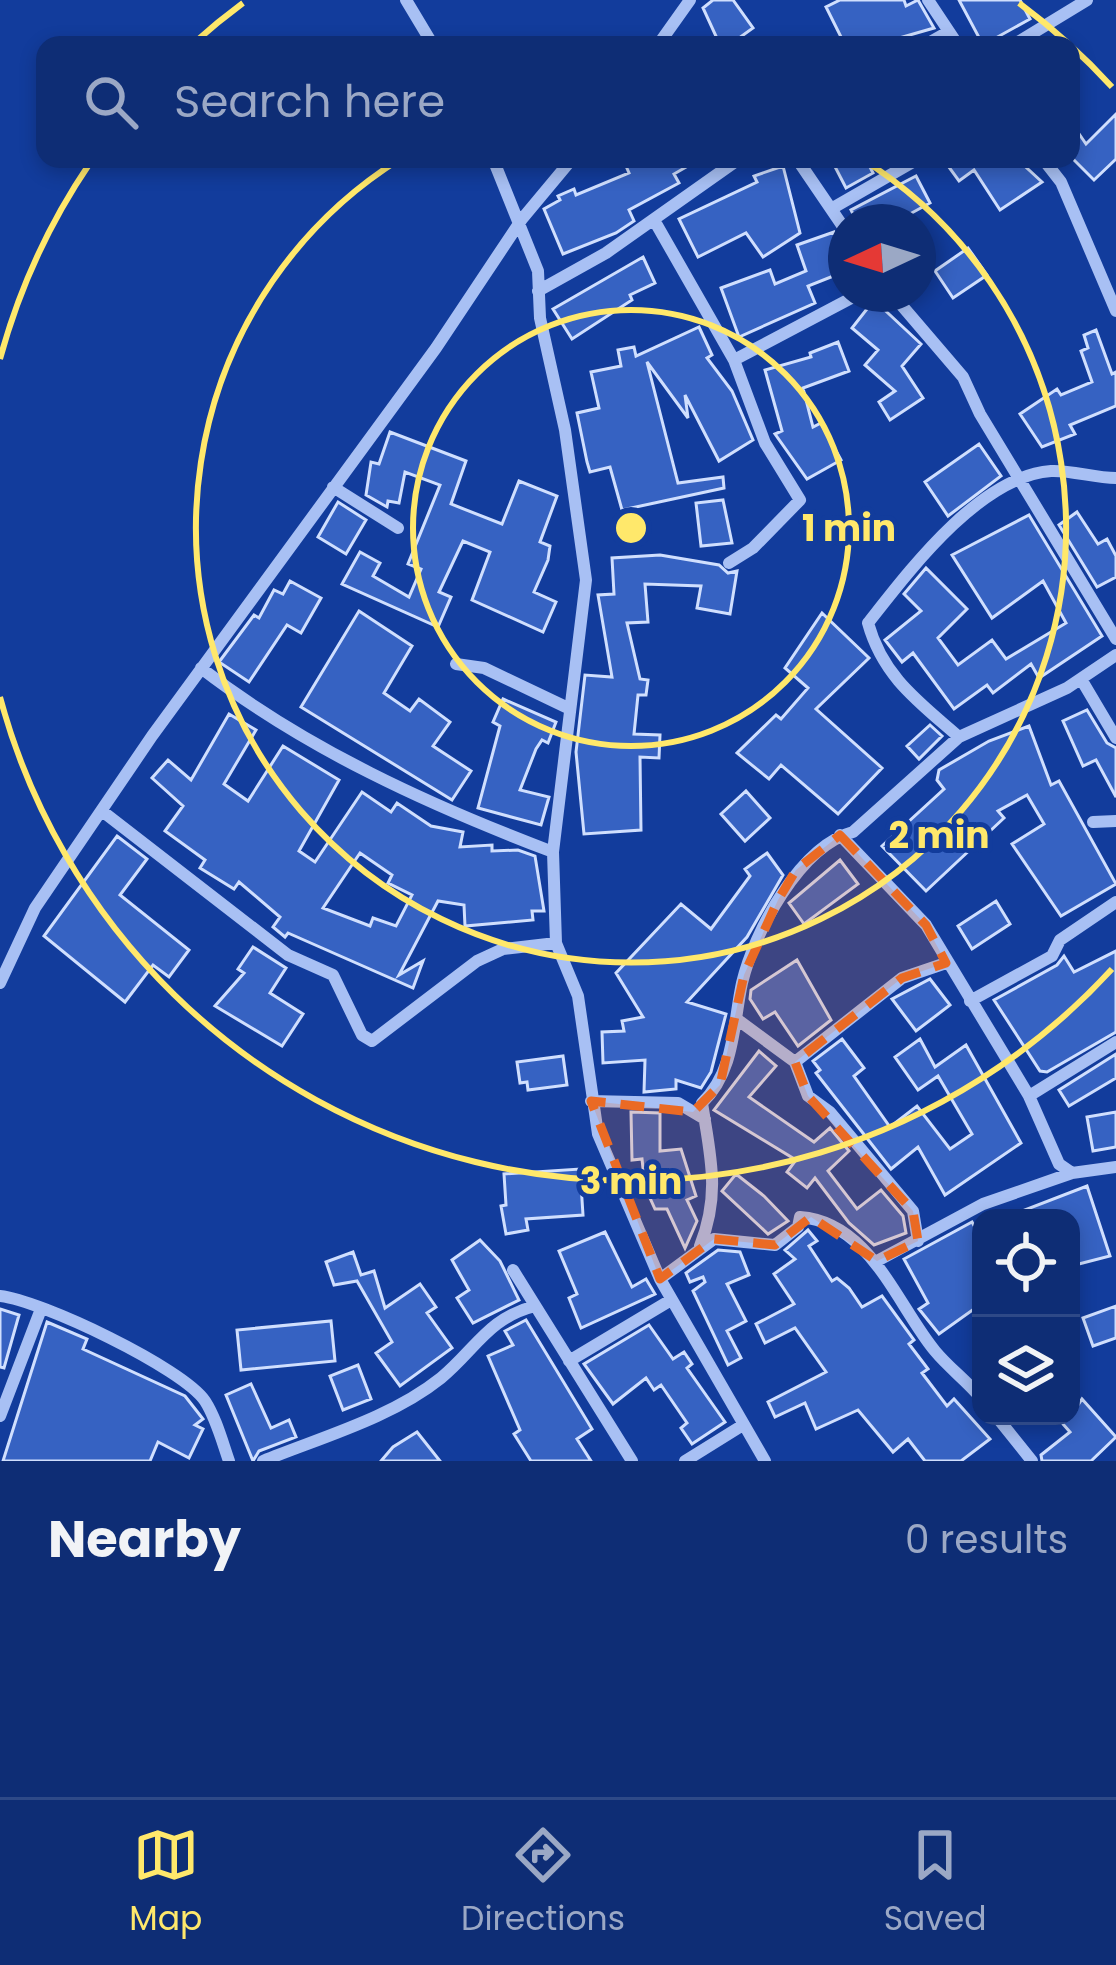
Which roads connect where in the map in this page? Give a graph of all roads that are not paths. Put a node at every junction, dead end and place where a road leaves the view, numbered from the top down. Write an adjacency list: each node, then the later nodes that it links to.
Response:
1 (406, 0): 6 (street)
2 (690, 0): 7 (street)
3 (928, 0): 5 (street)
4 (1087, 0): 10 (street)
5 (948, 32): 8 (street); 9 (street)
6 (428, 36)
7 (664, 36)
8 (941, 36)
9 (951, 36)
10 (1028, 36)
11 (497, 168): 19 (street)
12 (564, 168): 19 (street)
13 (726, 168): 20 (street)
14 (803, 168): 18 (street)
15 (902, 168): 17 (street)
16 (1050, 168): 25 (street)
17 (840, 204)
18 (828, 205)
19 (522, 219): 21 (street); 22 (street)
20 (654, 220): 23 (street); 27 (street)
21 (505, 244): 22 (street); 30 (street)
22 (533, 246): 23 (street)
23 (538, 291): 38 (street)
24 (828, 310): 27 (street)
25 (1116, 311)
26 (907, 312): 29 (street)
27 (734, 360): 32 (street)
28 (1116, 478): 29 (street)
29 (1019, 480): 33 (street); 39 (street)
30 (333, 487): 31 (street); 36 (street)
31 (398, 528)
32 (729, 562)
33 (1116, 639)
34 (1116, 655): 37 (street)
35 (456, 664): 38 (street)
36 (201, 668): 41 (street); 45 (street)
37 (1081, 679): 39 (street); 40 (street)
38 (568, 708): 45 (street)
39 (959, 737): 44 (street)
40 (1116, 738)
41 (102, 811): 47 (street); 49 (street)
42 (1116, 820): 43 (street)
43 (1093, 822)
44 (840, 835): 48 (street); 51 (street)
45 (553, 852): 47 (street)
46 (1116, 902): 50 (street)
47 (556, 943): 55 (street)
48 (946, 963): 50 (street); 53 (street)
49 (0, 983)
50 (970, 1001): 54 (street)
51 (738, 1020): 53 (street); 56 (street)
52 (1116, 1042): 54 (street)
53 (795, 1062): 59 (street)
54 (1029, 1096): 58 (street)
55 (591, 1101): 56 (street); 63 (street)
56 (704, 1119): 60 (street)
57 (1116, 1167): 58 (street)
58 (1072, 1174): 59 (street)
59 (918, 1240): 61 (street)
60 (700, 1246): 61 (street); 63 (street)
61 (877, 1261): 69 (street)
62 (513, 1270): 66 (street)
63 (660, 1279): 65 (street)
64 (0, 1296): 67 (street)
65 (671, 1300): 68 (street); 71 (street)
66 (535, 1306): 68 (street); 74 (street)
67 (41, 1309): 70 (street); 73 (street)
68 (569, 1361): 75 (street)
69 (972, 1388)
70 (0, 1416)
71 (743, 1425): 76 (street); 77 (street)
72 (1003, 1425): 78 (street)
73 (229, 1461)
74 (263, 1461)
75 (632, 1461)
76 (686, 1461)
77 (765, 1461)
78 (1032, 1461)

